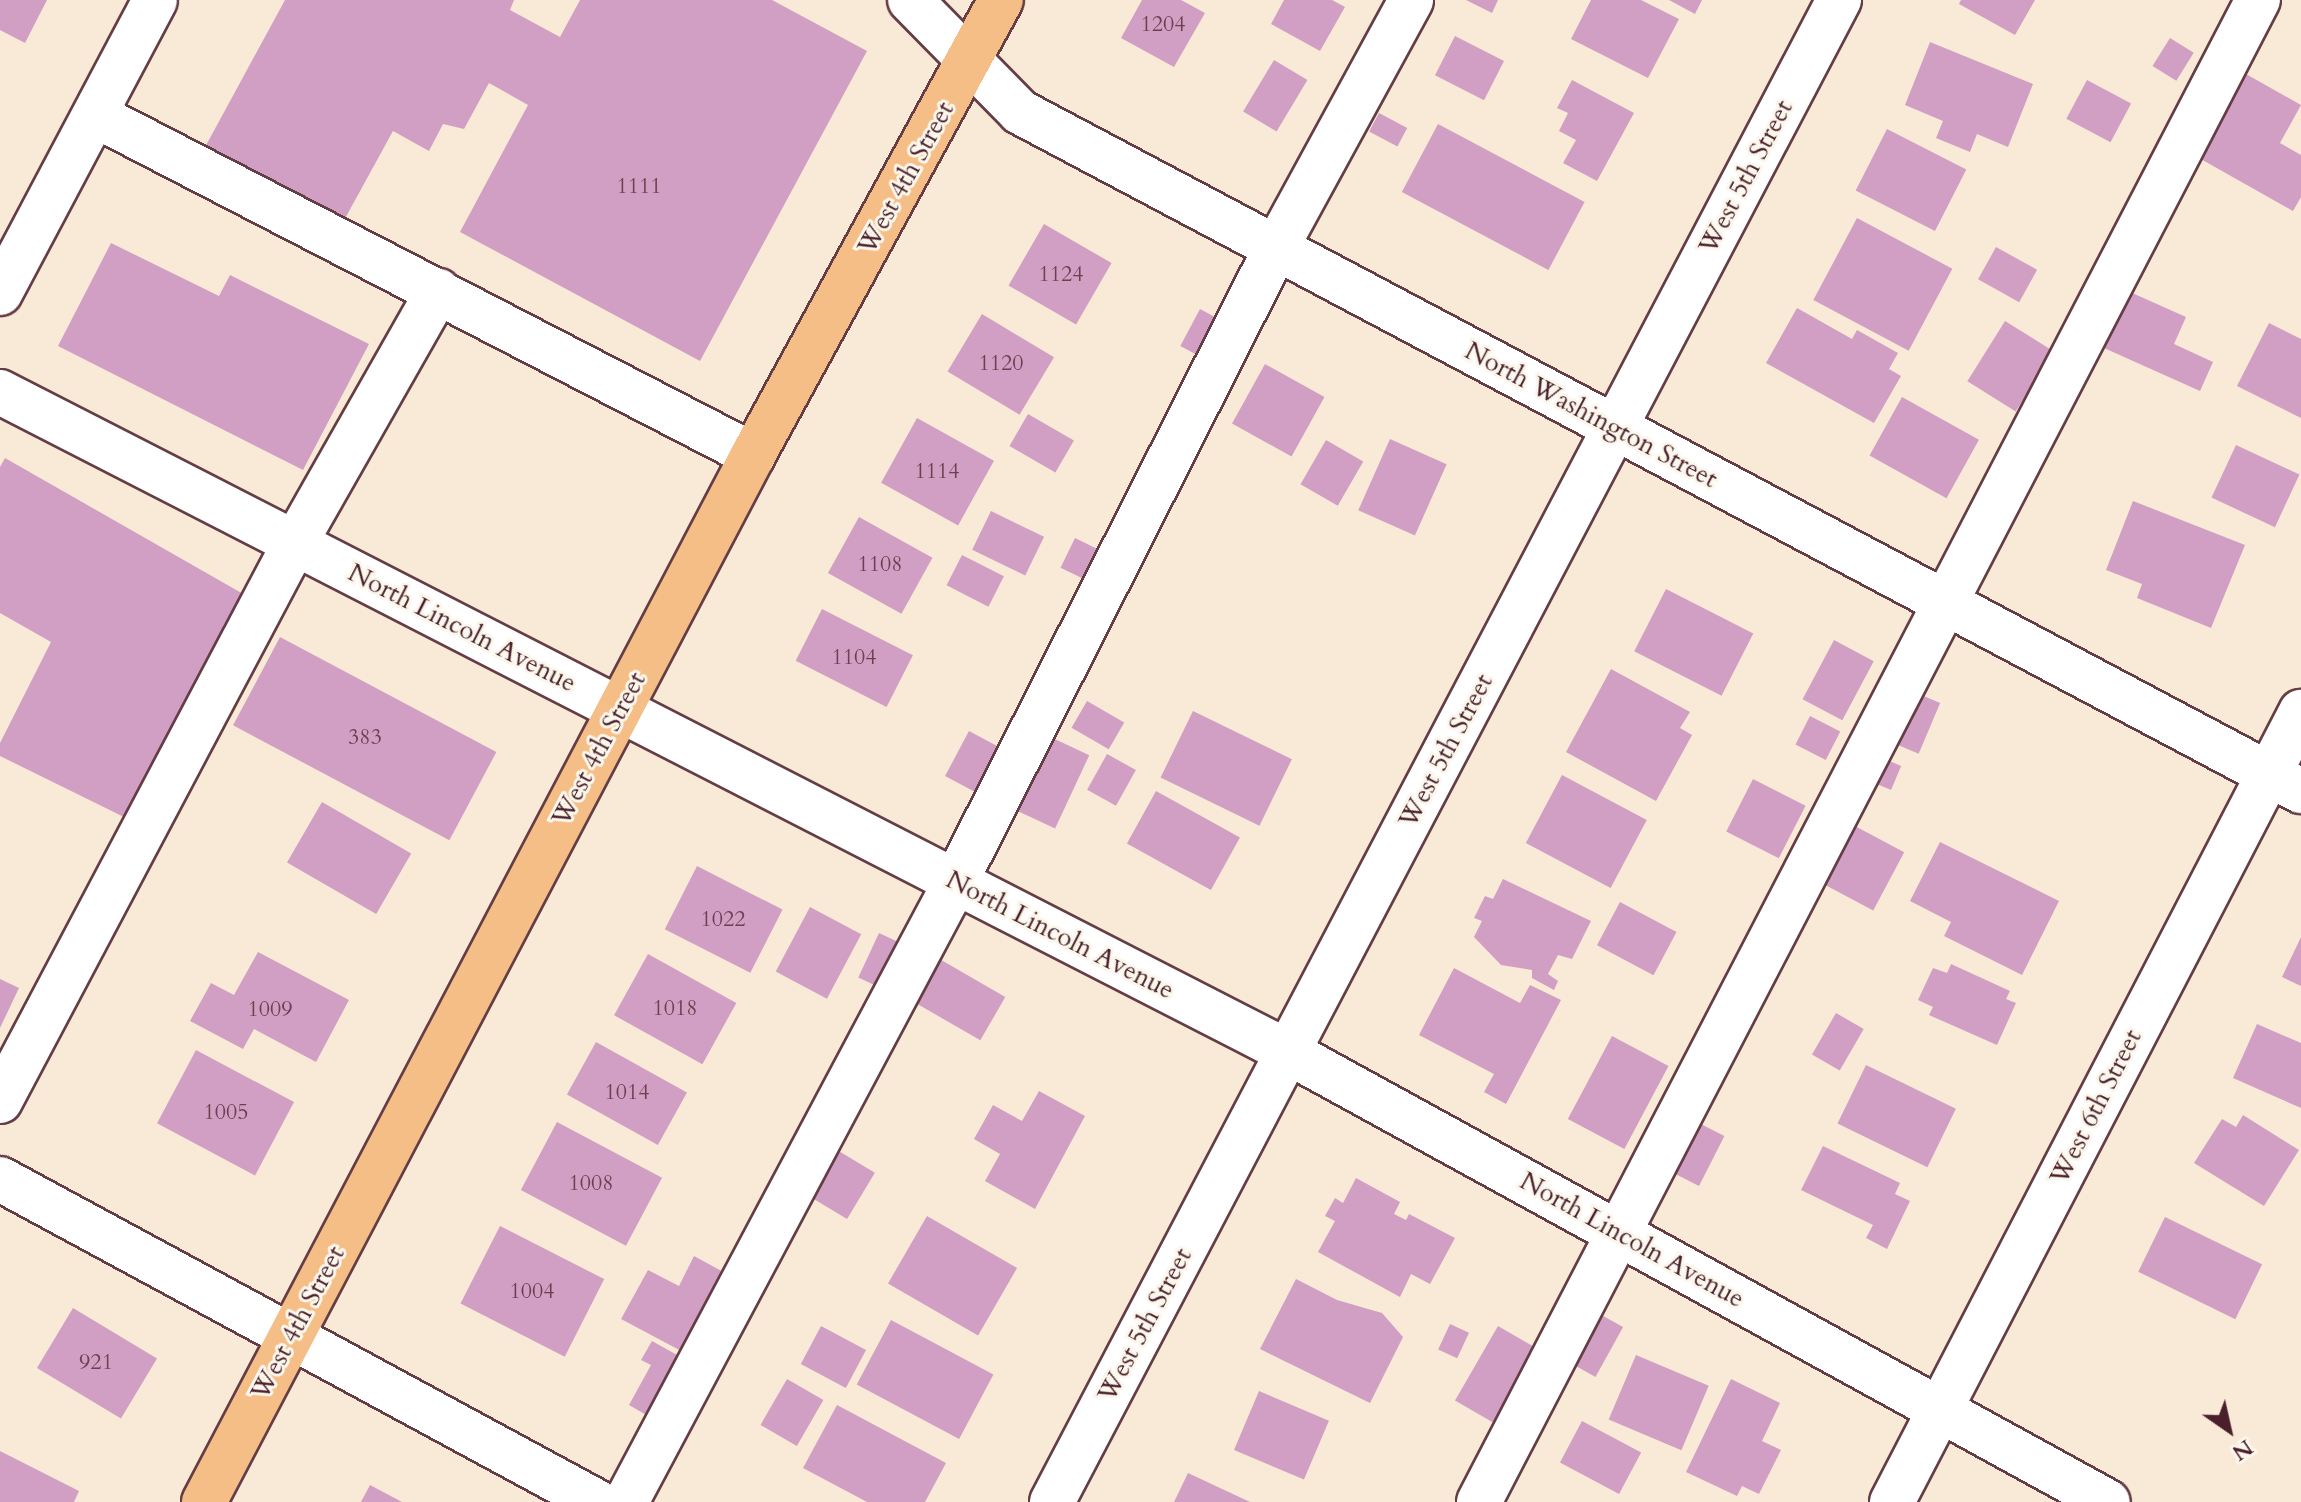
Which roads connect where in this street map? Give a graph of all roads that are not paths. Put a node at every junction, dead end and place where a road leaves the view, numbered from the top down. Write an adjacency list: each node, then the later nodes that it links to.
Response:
1 (155, 0): 8 (street)
2 (910, 0): 7 (street, North Washington Street)
3 (1001, 0): 7 (main road, West 4th Street)
4 (1411, 0): 9 (street)
5 (1839, 0): 13 (street, West 5th Street)
6 (2258, 0): 16 (street)
7 (969, 63): 9 (street, North Washington Street); 14 (main road, West 4th Street)
8 (95, 115): 10 (street); 11 (street)
9 (1276, 248): 13 (street, North Washington Street); 20 (street)
10 (438, 291): 14 (street); 15 (street)
11 (0, 293)
12 (0, 392): 15 (street, North Lincoln Avenue)
13 (1615, 428): 16 (street, North Washington Street); 21 (street, West 5th Street)
14 (753, 455): 17 (main road, West 4th Street)
15 (295, 543): 17 (street, North Lincoln Avenue); 22 (street)
16 (1946, 603): 19 (street, North Washington Street); 24 (street)
17 (620, 709): 20 (street, North Lincoln Avenue); 25 (main road, West 4th Street)
18 (2301, 712): 19 (street, West 6th Street)
19 (2285, 783): 26 (street, West 6th Street)
20 (956, 881): 21 (street, North Lincoln Avenue); 29 (street)
21 (1288, 1052): 24 (street, North Lincoln Avenue); 30 (street, West 5th Street)
22 (0, 1101)
23 (0, 1179): 25 (street)
24 (1619, 1233): 26 (street, North Lincoln Avenue); 31 (street)
25 (291, 1336): 27 (main road, West 4th Street); 28 (street)
26 (1940, 1410): 32 (street, West 6th Street); 33 (street, North Lincoln Avenue)
27 (204, 1502)
28 (597, 1502)
29 (626, 1502)
30 (1052, 1502)
31 (1479, 1502)
32 (1892, 1502)
33 (2108, 1502)

